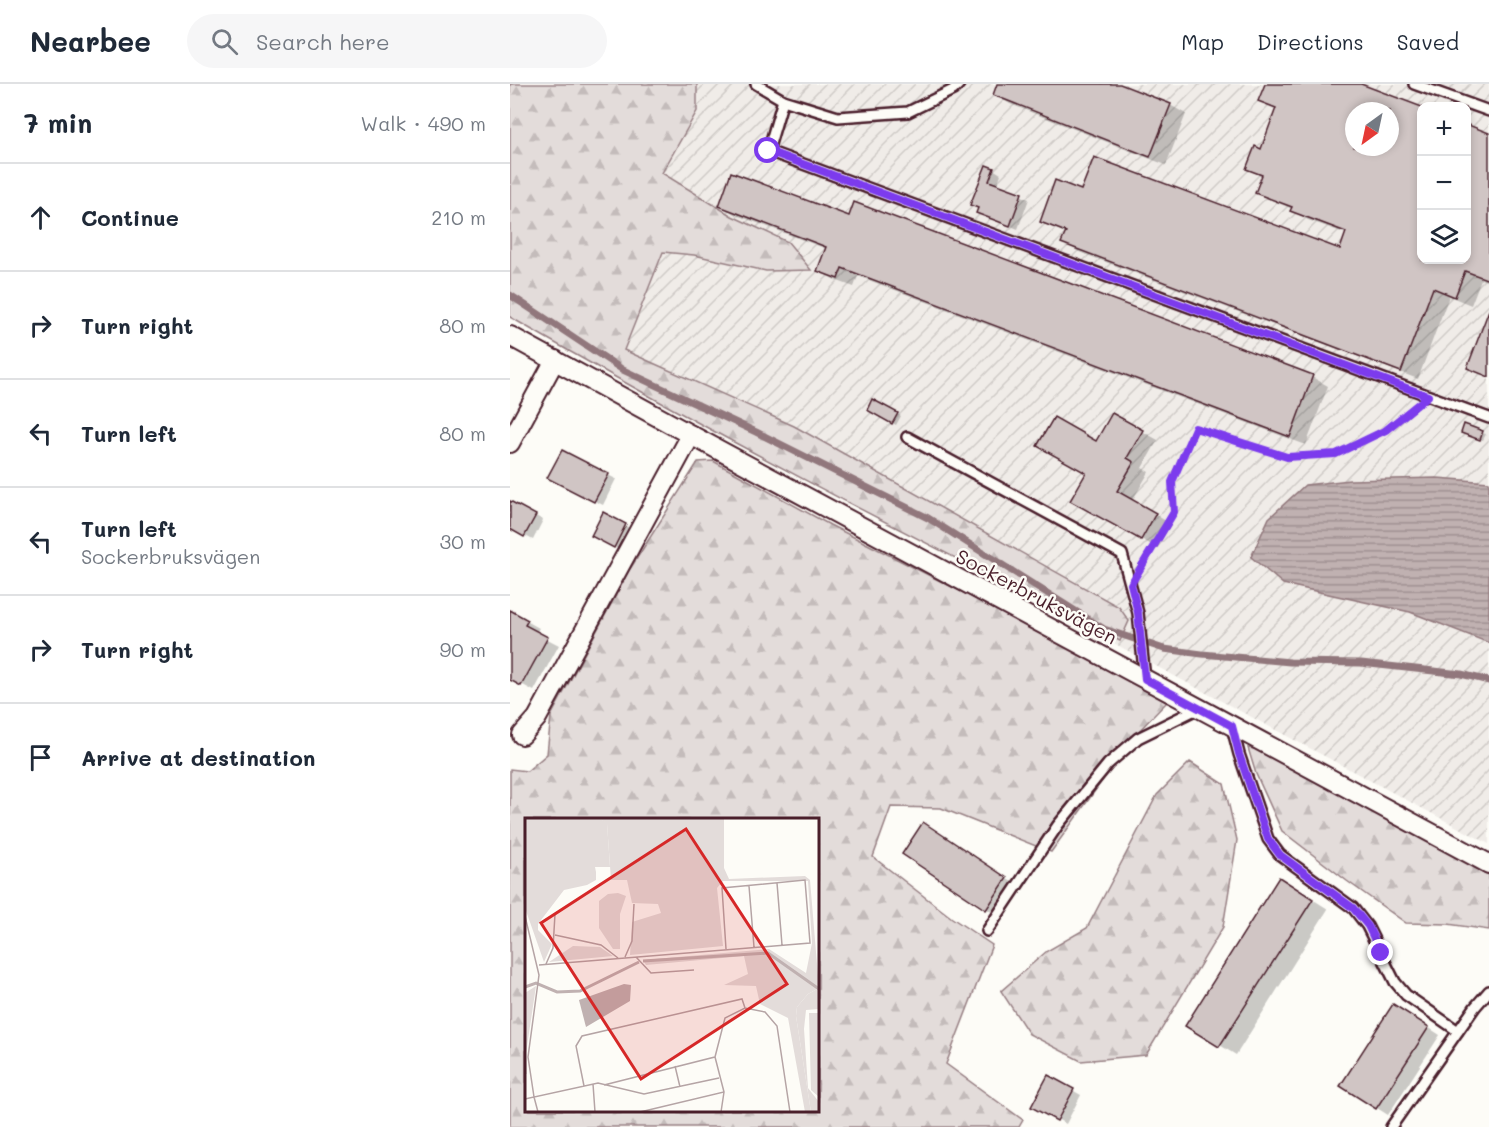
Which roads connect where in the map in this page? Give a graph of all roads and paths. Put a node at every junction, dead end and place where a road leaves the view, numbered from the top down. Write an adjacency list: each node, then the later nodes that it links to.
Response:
1 (756, 84): 4 (lane)
2 (959, 84): 4 (lane)
3 (1414, 84): 5 (lane)
4 (783, 100): 8 (lane)
5 (1489, 111)
6 (510, 336): 7 (street, Sockerbruksvägen)
7 (555, 360): 10 (street, Sockerbruksvägen); 12 (street)
8 (1428, 396): 9 (lane); 13 (path)
9 (1489, 418)
10 (691, 435): 14 (street, Sockerbruksvägen); 17 (street)
11 (908, 436): 13 (lane)
12 (510, 443)
13 (1131, 584): 14 (lane)
14 (1145, 679): 15 (street, Sockerbruksvägen)
15 (1198, 708): 16 (street, Sockerbruksvägen); 19 (lane)
16 (1232, 726): 18 (street, Sockerbruksvägen); 21 (lane)
17 (516, 735)
18 (1489, 864)
19 (987, 931)
20 (1489, 992): 21 (lane)
21 (1458, 1031): 22 (lane)
22 (1391, 1127)

